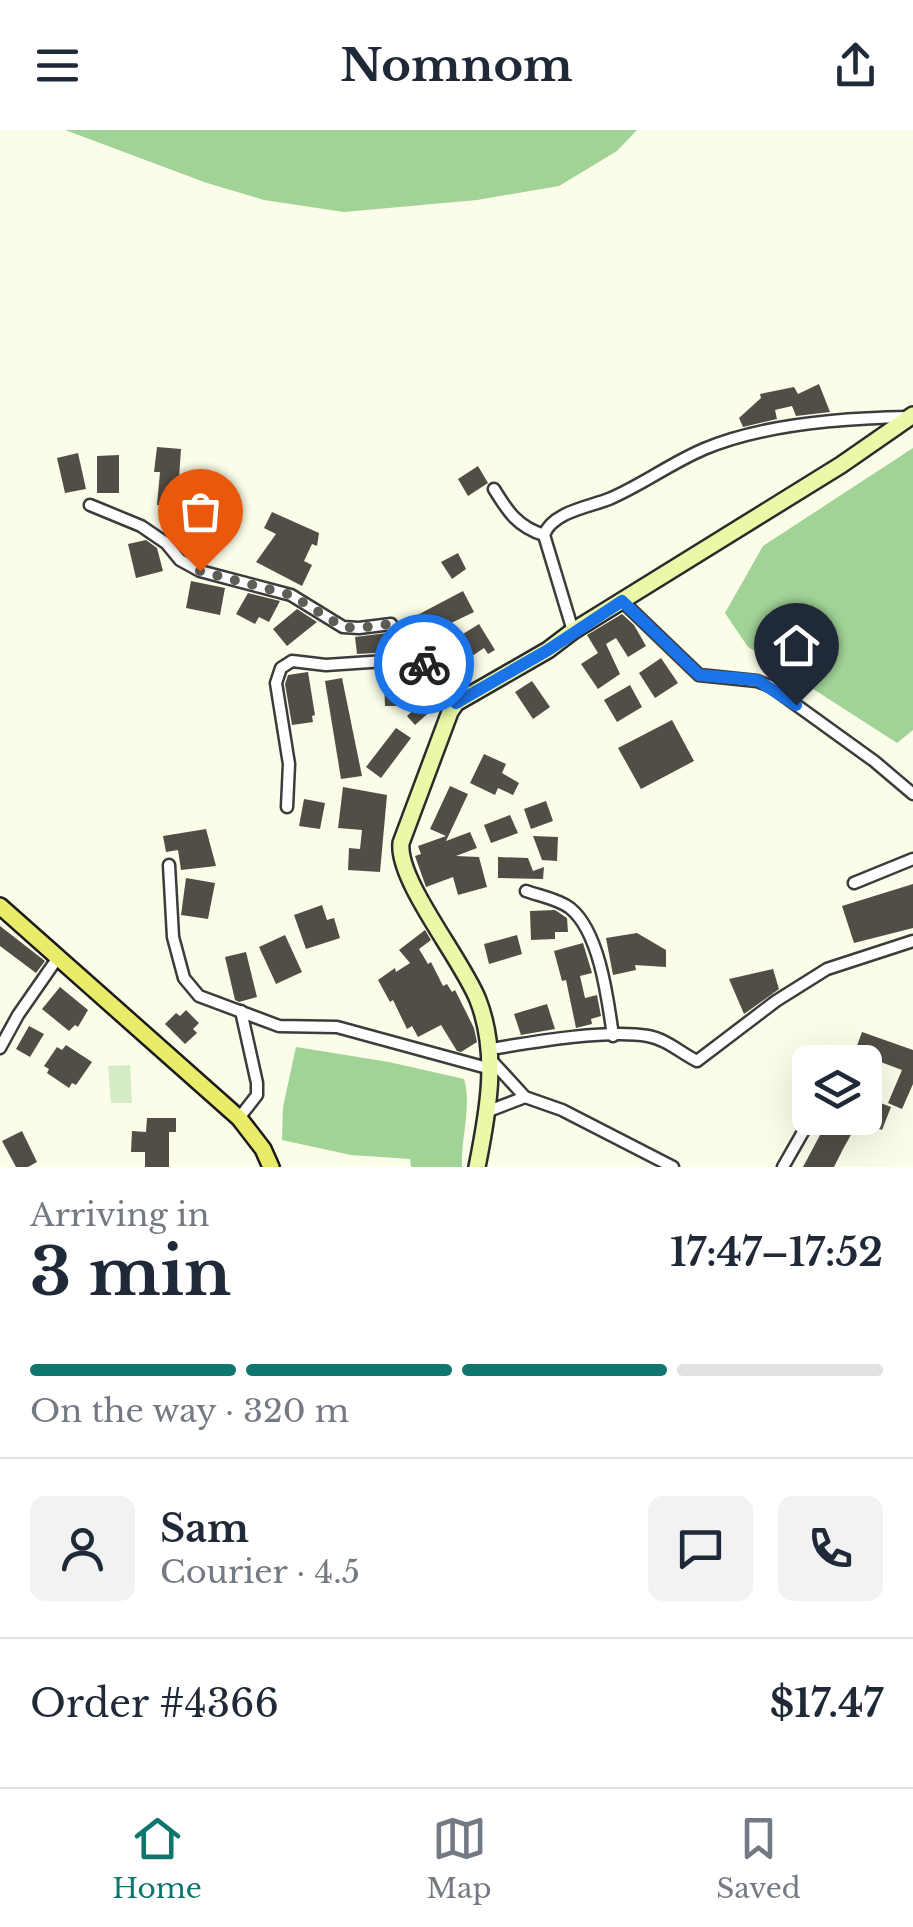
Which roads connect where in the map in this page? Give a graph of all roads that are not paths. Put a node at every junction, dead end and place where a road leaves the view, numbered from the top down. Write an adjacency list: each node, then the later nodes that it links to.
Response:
1 (911, 416): 4 (street); 5 (street)
2 (494, 489): 4 (street)
3 (90, 505): 7 (street)
4 (544, 535): 6 (street)
5 (622, 601): 6 (street); 9 (street)
6 (573, 631): 8 (street)
7 (415, 659): 8 (street); 10 (street)
8 (456, 703): 21 (street)
9 (913, 794)
10 (287, 807)
11 (913, 859): 13 (street)
12 (170, 865): 18 (street)
13 (854, 882)
14 (526, 891): 19 (street)
15 (0, 906): 17 (main road)
16 (913, 941): 19 (street)
17 (59, 956): 20 (street); 24 (main road)
18 (240, 1010): 21 (street); 24 (street)
19 (613, 1036): 21 (street)
20 (0, 1048)
21 (491, 1060): 22 (street); 23 (street)
22 (526, 1097): 23 (street); 28 (street)
23 (486, 1112): 27 (street)
24 (239, 1118): 26 (main road)
25 (801, 1135): 29 (street)
26 (271, 1167)
27 (477, 1167)
28 (673, 1167)
29 (783, 1167)

